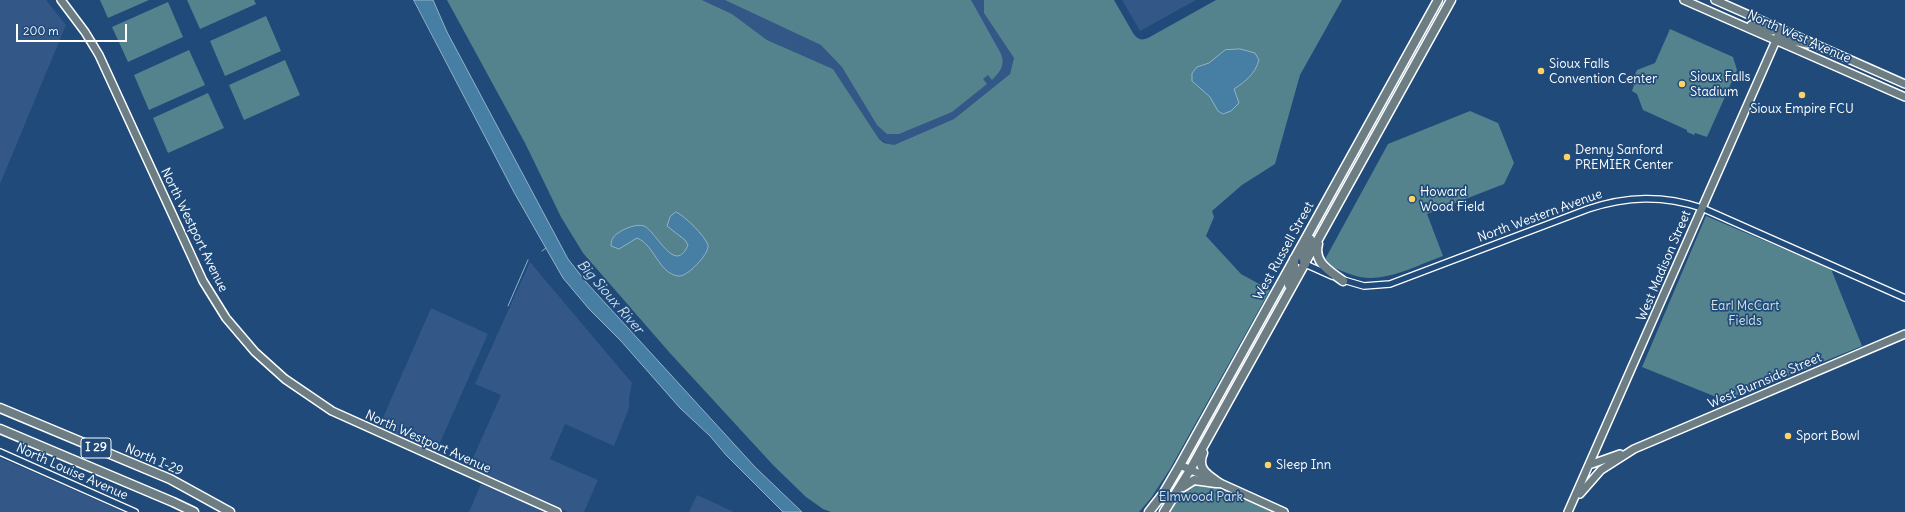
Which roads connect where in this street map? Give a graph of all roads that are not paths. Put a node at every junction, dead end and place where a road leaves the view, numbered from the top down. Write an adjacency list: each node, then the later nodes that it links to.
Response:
1 (61, 0): 37 (main road, North Westport Avenue)
2 (1438, 0): 12 (highway, West Russell Street)
3 (1451, 0): 14 (highway, West Russell Street)
4 (1684, 0): 6 (main road, North West Avenue)
5 (1715, 0): 7 (main road, North West Avenue)
6 (1737, 23): 7 (main road); 8 (main road, North West Avenue)
7 (1781, 29): 8 (main road, West Madison Street); 9 (main road, North West Avenue)
8 (1776, 40): 9 (main road); 11 (main road, North West Avenue); 13 (main road, West Madison Street)
9 (1819, 46): 10 (main road, North West Avenue)
10 (1905, 84)
11 (1905, 97)
12 (1325, 203): 15 (highway, West Russell Street); 16 (highway)
13 (1702, 208): 17 (street, North Western Avenue); 18 (street, North Western Avenue); 27 (main road, West Madison Street)
14 (1327, 223): 16 (highway, West Russell Street); 17 (highway)
15 (1294, 259): 16 (street, North Western Avenue); 19 (highway); 26 (highway, West Russell Street)
16 (1305, 264): 17 (street, North Western Avenue); 19 (highway, West Russell Street)
17 (1343, 281)
18 (1905, 298)
19 (1278, 312): 23 (highway, West Russell Street)
20 (1905, 334): 24 (main road, West Burnside Street)
21 (0, 408): 36 (highway, North I-29 / I 29)
22 (0, 429): 29 (highway, I 29)
23 (1212, 431): 28 (highway, West Russell Street); 30 (highway)
24 (1634, 450): 27 (main road, West Burnside Street); 32 (main road, West Burnside Street)
25 (0, 452): 33 (street, North Louise Avenue)
26 (1180, 465): 28 (main road); 38 (highway, West Russell Street)
27 (1589, 465): 32 (main road, West Madison Street)
28 (1190, 470): 30 (main road); 31 (highway, West Russell Street)
29 (126, 482): 34 (highway); 35 (highway, I 29)
30 (1219, 483): 31 (highway); 40 (main road)
31 (1173, 499): 39 (highway, West Russell Street)
32 (1570, 510)
33 (135, 512)
34 (183, 512)
35 (194, 512)
36 (230, 512)
37 (557, 512)
38 (1149, 512)
39 (1164, 512)
40 (1284, 512)

